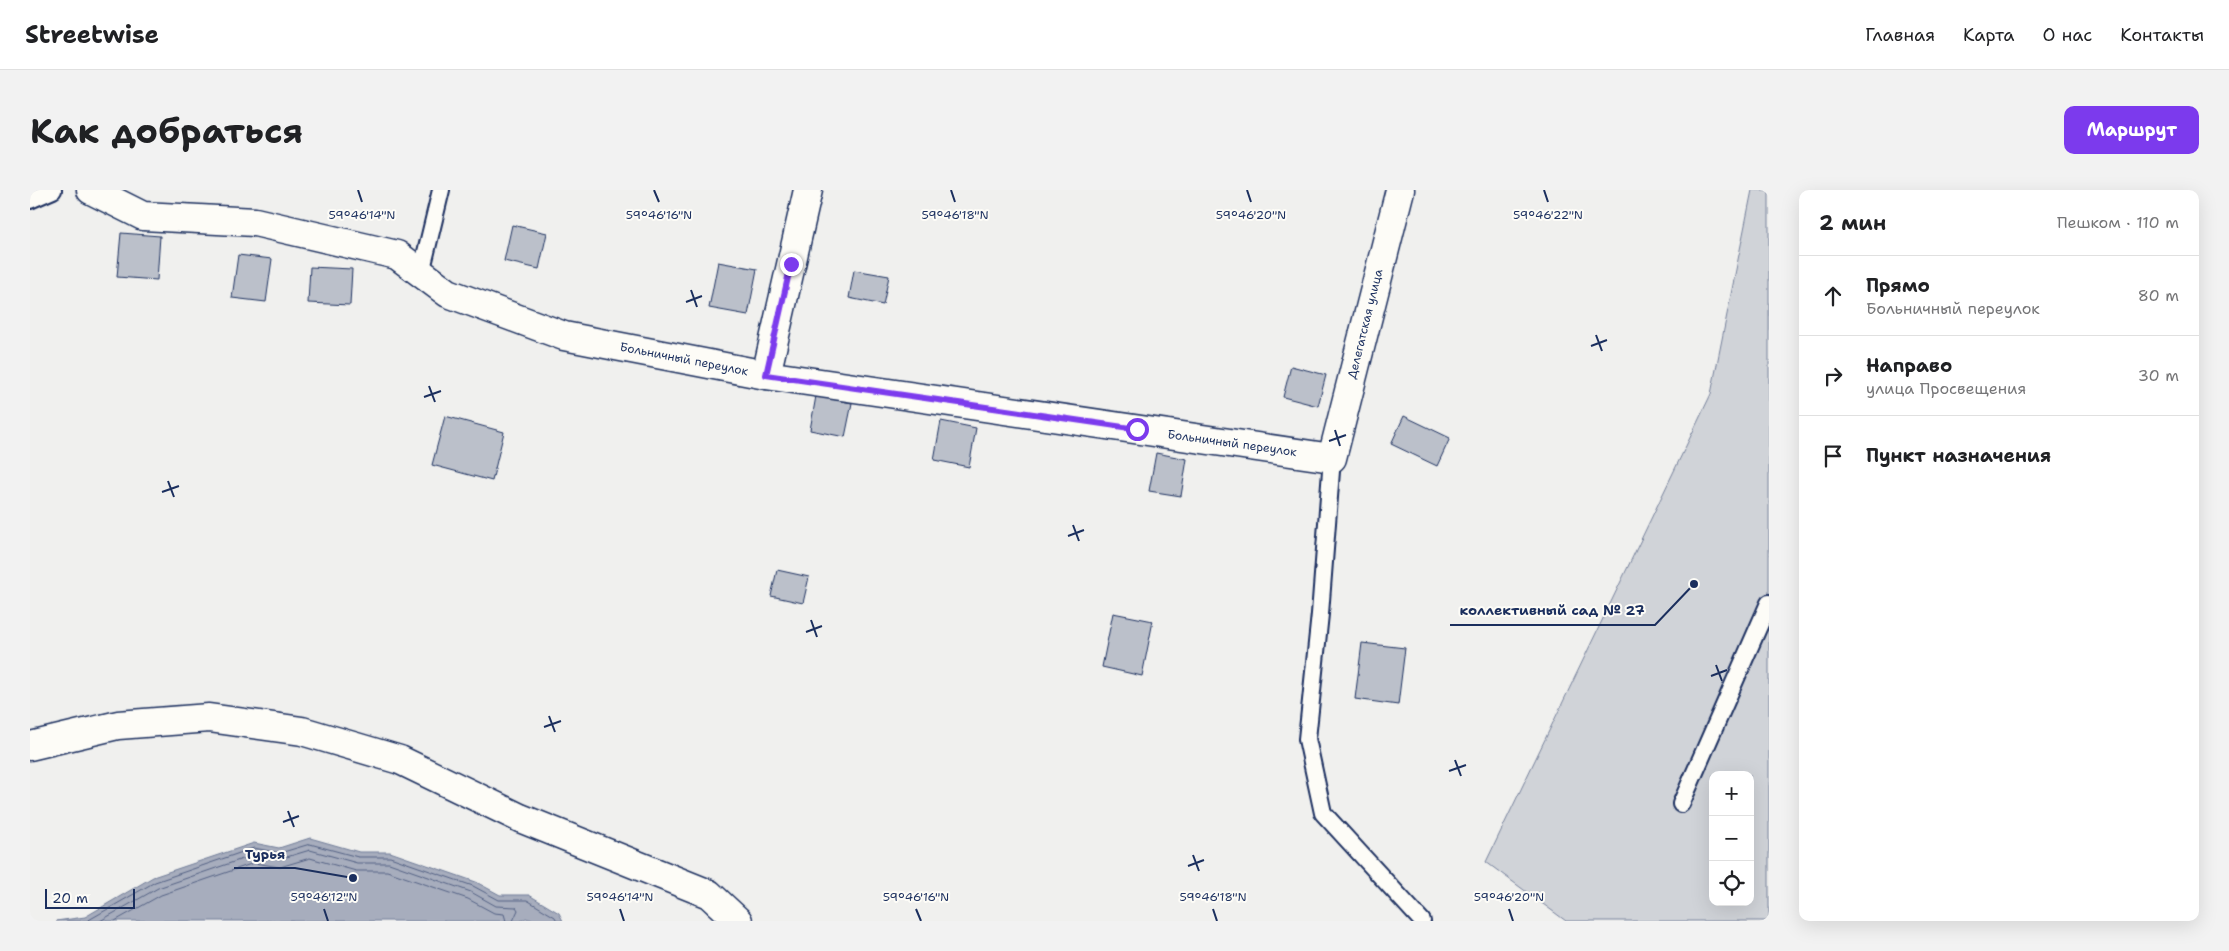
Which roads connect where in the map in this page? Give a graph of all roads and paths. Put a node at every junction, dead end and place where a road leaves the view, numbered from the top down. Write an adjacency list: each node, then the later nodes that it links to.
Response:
1 (52, 190): 6 (lane)
2 (91, 190): 7 (street, Больничный переулок)
3 (441, 190): 7 (lane)
4 (808, 190): 8 (street)
5 (1400, 190): 9 (street, Делегатская улица)
6 (30, 200)
7 (420, 273): 8 (street, Больничный переулок)
8 (766, 375): 9 (street, Больничный переулок)
9 (1332, 458): 14 (lane)
10 (1769, 603): 12 (lane)
11 (30, 746): 13 (street)
12 (1681, 804)
13 (738, 921)
14 (1422, 921)

